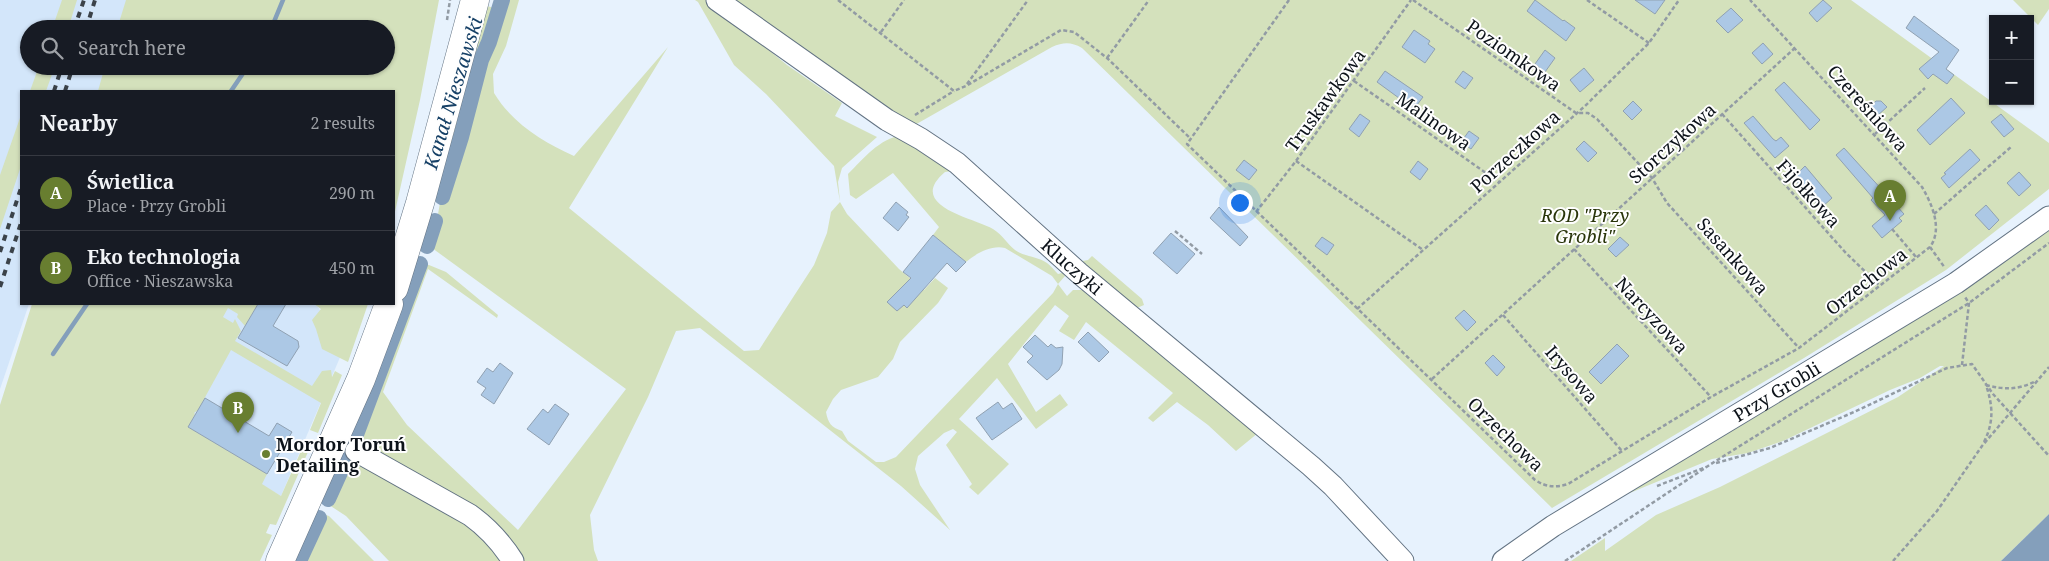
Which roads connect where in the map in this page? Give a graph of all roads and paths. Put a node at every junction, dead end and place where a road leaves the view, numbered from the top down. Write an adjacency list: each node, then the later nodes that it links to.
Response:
1 (475, 0): 43 (main road)
2 (717, 0): 24 (street, Kluczyki)
3 (838, 0): 12 (path)
4 (904, 0): 12 (path)
5 (1028, 0): 17 (path)
6 (1149, 0): 15 (path)
7 (1289, 0): 26 (path)
8 (1412, 0): 16 (path, Truskawkowa); 21 (path, Poziomkowa)
9 (1587, 0): 13 (path)
10 (1679, 0): 13 (path, Porzeczkowa)
11 (1750, 0): 14 (path, Czereśniowa)
12 (881, 32): 19 (path)
13 (1649, 43): 20 (path, Porzeczkowa)
14 (1796, 47): 23 (path, Storczykowa); 25 (path, Czereśniowa)
15 (1107, 58): 17 (path); 26 (path)
16 (1354, 81): 28 (path, Truskawkowa); 30 (path, Malinowa)
17 (966, 86): 19 (path)
18 (1925, 88): 25 (path)
19 (954, 91): 24 (path)
20 (1585, 106): 21 (path, Porzeczkowa); 22 (path)
21 (1576, 113): 22 (path); 30 (path, Porzeczkowa)
22 (1588, 113): 29 (path, Sasankowa)
23 (1722, 114): 29 (path, Storczykowa); 44 (path, Fijołkowa)
24 (898, 126): 65 (street, Kluczyki)
25 (1875, 134): 32 (path, Czereśniowa)
26 (1190, 139): 31 (path, Orzechowa)
27 (2011, 147): 32 (path)
28 (1296, 161): 31 (path, Truskawkowa); 39 (path)
29 (1652, 178): 38 (path, Storczykowa); 49 (path, Sasankowa)
30 (1499, 182): 39 (path, Porzeczkowa)
31 (1256, 212): 47 (path, Orzechowa)
32 (1934, 214): 37 (path, Czereśniowa)
33 (2049, 217): 42 (street, Przy Grobli)
34 (1892, 229): 41 (path)
35 (1175, 230): 40 (path)
36 (2049, 243): 45 (path)
37 (1930, 247): 41 (path, Orzechowa); 42 (path)
38 (1574, 249): 48 (path, Storczykowa); 55 (path, Narcyzowa)
39 (1423, 250): 47 (path, Porzeczkowa)
40 (1202, 254)
41 (1916, 257): 44 (path, Orzechowa)
42 (1951, 276): 45 (path); 66 (street, Przy Grobli)
43 (395, 285)
44 (1880, 286): 49 (path, Orzechowa)
45 (1969, 302): 50 (path); 61 (path)
46 (388, 305): 63 (main road)
47 (1357, 309): 52 (path, Orzechowa)
48 (1503, 314): 52 (path, Storczykowa); 58 (path, Irysowa)
49 (1799, 348): 55 (path, Orzechowa)
50 (1962, 366): 54 (path); 61 (path)
51 (2049, 367): 53 (path)
52 (1432, 379): 58 (path, Orzechowa)
53 (2037, 381): 54 (path); 56 (path)
54 (1986, 385): 56 (path); 57 (path)
55 (1711, 397): 58 (path, Orzechowa)
56 (2009, 413): 57 (path); 60 (path)
57 (1982, 446): 68 (path)
58 (1622, 451)
59 (356, 452): 64 (street)
60 (2049, 456)
61 (1711, 464): 62 (path); 67 (path)
62 (1656, 486)
63 (280, 561)
64 (513, 561)
65 (1403, 561)
66 (1503, 561)
67 (1565, 561)
68 (1893, 561)

